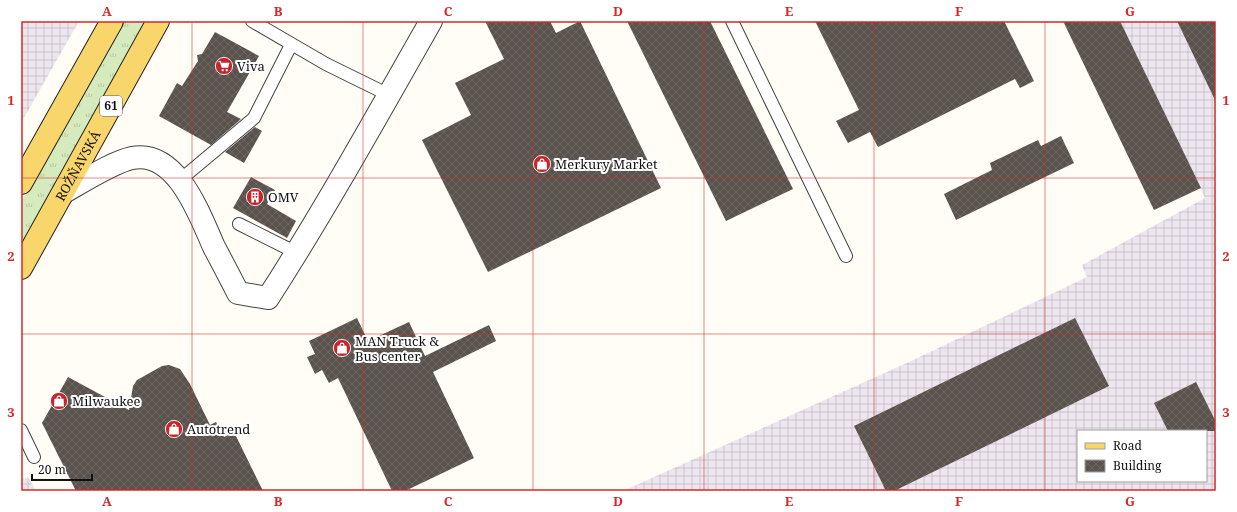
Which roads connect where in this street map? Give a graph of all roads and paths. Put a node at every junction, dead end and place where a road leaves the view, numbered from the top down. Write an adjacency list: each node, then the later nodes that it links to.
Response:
1 (112, 21): 9 (main road)
2 (158, 21): 10 (main road, ROŽŇAVSKÁ / 61)
3 (252, 21): 6 (lane)
4 (431, 21): 7 (street)
5 (732, 21): 13 (lane)
6 (291, 45): 7 (lane); 8 (lane)
7 (389, 95): 12 (street)
8 (180, 180): 10 (street); 12 (street)
9 (21, 182)
10 (64, 192): 14 (main road, ROŽŇAVSKÁ / 61)
11 (239, 224): 12 (lane)
12 (297, 253)
13 (846, 256)
14 (21, 268)
15 (21, 430): 16 (lane)
16 (21, 445)

